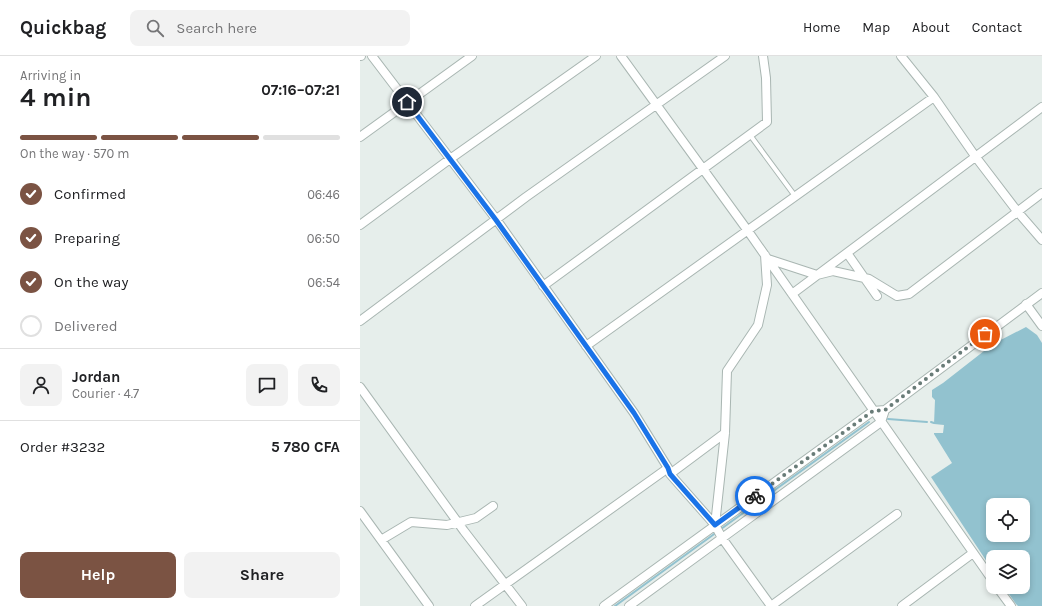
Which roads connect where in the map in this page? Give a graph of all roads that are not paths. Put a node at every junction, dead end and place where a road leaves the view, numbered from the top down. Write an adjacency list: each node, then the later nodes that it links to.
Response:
1 (372, 56): 9 (street)
2 (472, 56): 9 (street)
3 (596, 56): 15 (street)
4 (621, 56): 10 (street)
5 (725, 56): 10 (street)
6 (763, 56): 12 (street)
7 (901, 56): 8 (street)
8 (934, 97): 14 (street); 18 (street)
9 (407, 102): 13 (street); 15 (street)
10 (656, 105): 16 (street); 20 (street)
11 (1042, 107): 14 (street)
12 (750, 135): 16 (street); 18 (lane)
13 (360, 137)
14 (976, 156): 19 (street); 24 (street)
15 (450, 159): 20 (street); 21 (street)
16 (703, 170): 22 (street); 28 (street)
17 (1042, 193): 19 (street)
18 (795, 196): 22 (street)
19 (1017, 211): 23 (street); 27 (street)
20 (496, 220): 28 (street); 33 (street)
21 (360, 225)
22 (748, 231): 25 (street); 35 (street)
23 (1042, 240)
24 (847, 253): 26 (street); 27 (street)
25 (766, 257): 26 (street); 30 (street); 40 (street)
26 (817, 275): 27 (street); 30 (street)
27 (864, 278): 31 (street)
28 (543, 286): 35 (street)
29 (1042, 293): 32 (street)
30 (792, 294): 38 (street)
31 (876, 296)
32 (1026, 304): 34 (street); 37 (street)
33 (360, 321)
34 (1042, 326)
35 (586, 346): 41 (street)
36 (360, 387): 45 (street)
37 (885, 410): 38 (street); 39 (street)
38 (873, 411): 39 (street); 46 (street)
39 (881, 422): 46 (street); 48 (street)
40 (725, 433): 41 (street); 46 (street)
41 (668, 471): 46 (street); 50 (street)
42 (493, 506): 45 (street)
43 (360, 511): 47 (street)
44 (897, 514): 57 (street)
45 (458, 522): 47 (street); 50 (street)
46 (718, 531): 55 (street); 56 (street); 57 (street)
47 (381, 540): 52 (street)
48 (973, 553): 49 (street); 58 (street)
49 (986, 571)
50 (504, 585): 53 (street); 54 (street)
51 (1002, 594): 59 (street)
52 (428, 606)
53 (475, 606)
54 (522, 606)
55 (604, 606)
56 (629, 606)
57 (771, 606)
58 (902, 606)
59 (1011, 606)

